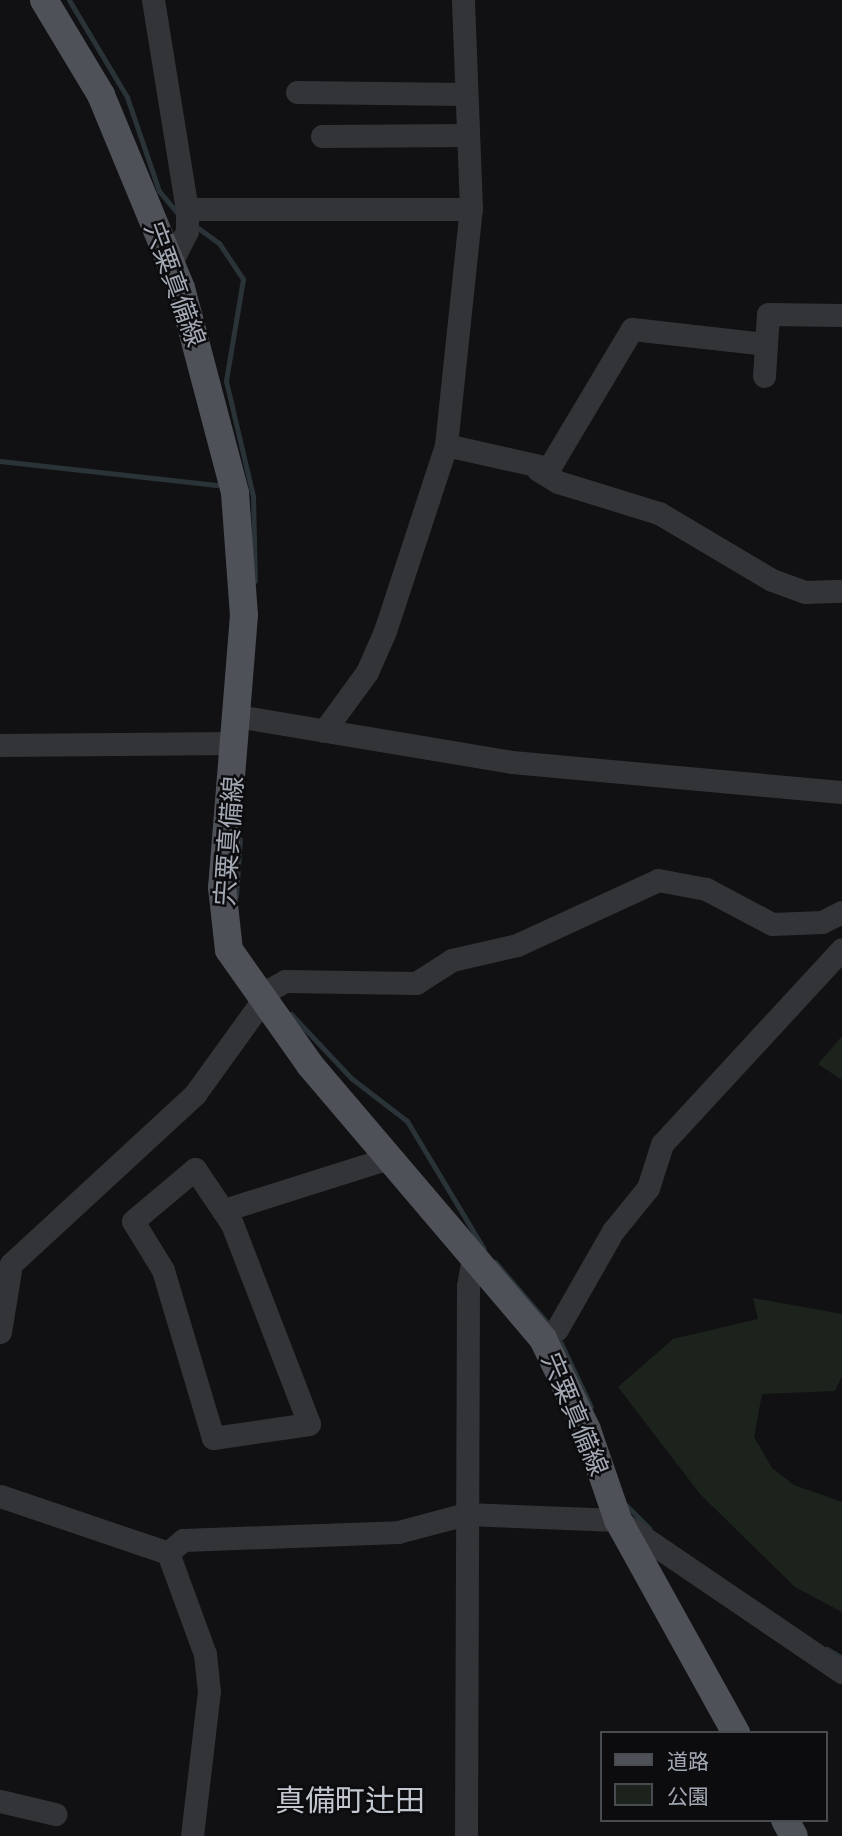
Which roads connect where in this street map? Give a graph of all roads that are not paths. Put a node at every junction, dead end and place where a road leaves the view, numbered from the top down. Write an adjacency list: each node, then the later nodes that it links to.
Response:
1 (44, 0): 10 (main road, 宍粟真備線)
2 (153, 0): 9 (street)
3 (463, 0): 5 (street)
4 (297, 92): 5 (street)
5 (465, 94): 6 (street)
6 (467, 135): 7 (street); 8 (street)
7 (322, 136)
8 (471, 209): 9 (street); 14 (street)
9 (187, 217): 10 (street)
10 (171, 262): 17 (main road, 宍粟真備線)
11 (842, 315): 12 (street)
12 (765, 344): 13 (street); 15 (street)
13 (764, 376)
14 (446, 445): 15 (street); 18 (street)
15 (538, 470): 16 (street)
16 (842, 590)
17 (242, 724): 18 (street); 19 (street); 23 (main road, 宍粟真備線)
18 (324, 730): 20 (street)
19 (0, 746)
20 (842, 792)
21 (842, 912): 23 (street)
22 (842, 949): 29 (street)
23 (264, 993): 24 (main road, 宍粟真備線); 27 (street)
24 (387, 1159): 25 (street); 26 (main road, 宍粟真備線)
25 (224, 1210): 25 (street)
26 (473, 1259): 29 (main road, 宍粟真備線); 31 (street)
27 (3, 1301): 28 (street)
28 (0, 1332)
29 (550, 1334): 32 (main road, 宍粟真備線)
30 (0, 1496): 33 (street)
31 (466, 1514): 32 (street); 33 (street); 39 (street)
32 (618, 1521): 34 (street); 35 (main road, 宍粟真備線)
33 (168, 1553): 38 (street)
34 (842, 1672)
35 (735, 1731)
36 (0, 1801): 37 (street)
37 (55, 1814)
38 (192, 1836)
39 (466, 1836)

